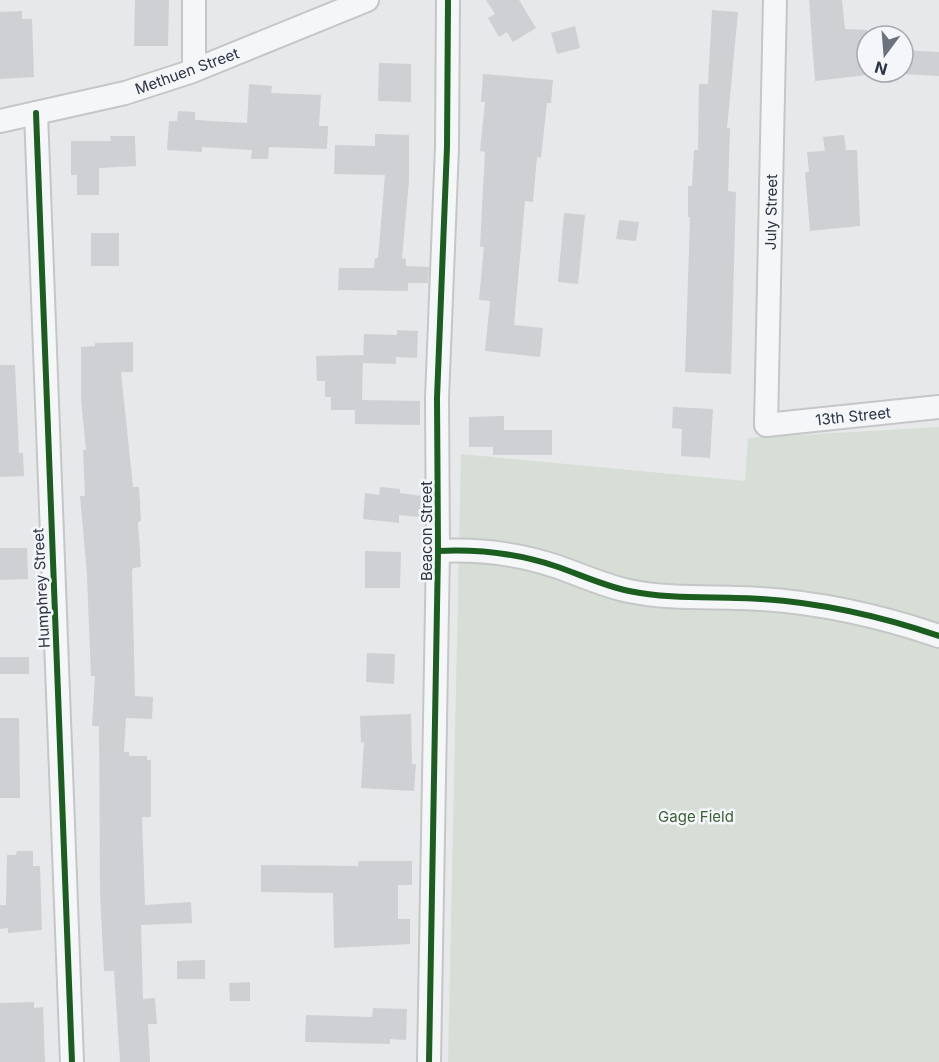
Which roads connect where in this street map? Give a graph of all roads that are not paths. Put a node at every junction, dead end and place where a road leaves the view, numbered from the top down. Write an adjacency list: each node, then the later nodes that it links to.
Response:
1 (194, 0): 5 (street)
2 (367, 0): 5 (street, Methuen Street)
3 (448, 0): 10 (street, Beacon Street)
4 (775, 0): 9 (street, July Street)
5 (194, 70): 6 (street, Methuen Street)
6 (36, 113): 7 (street, Methuen Street); 12 (street, Humphrey Street)
7 (0, 121)
8 (939, 407): 9 (street, 13th Street)
9 (766, 425)
10 (438, 551): 11 (street); 13 (street, Beacon Street)
11 (939, 636)
12 (72, 1062)
13 (429, 1062)

